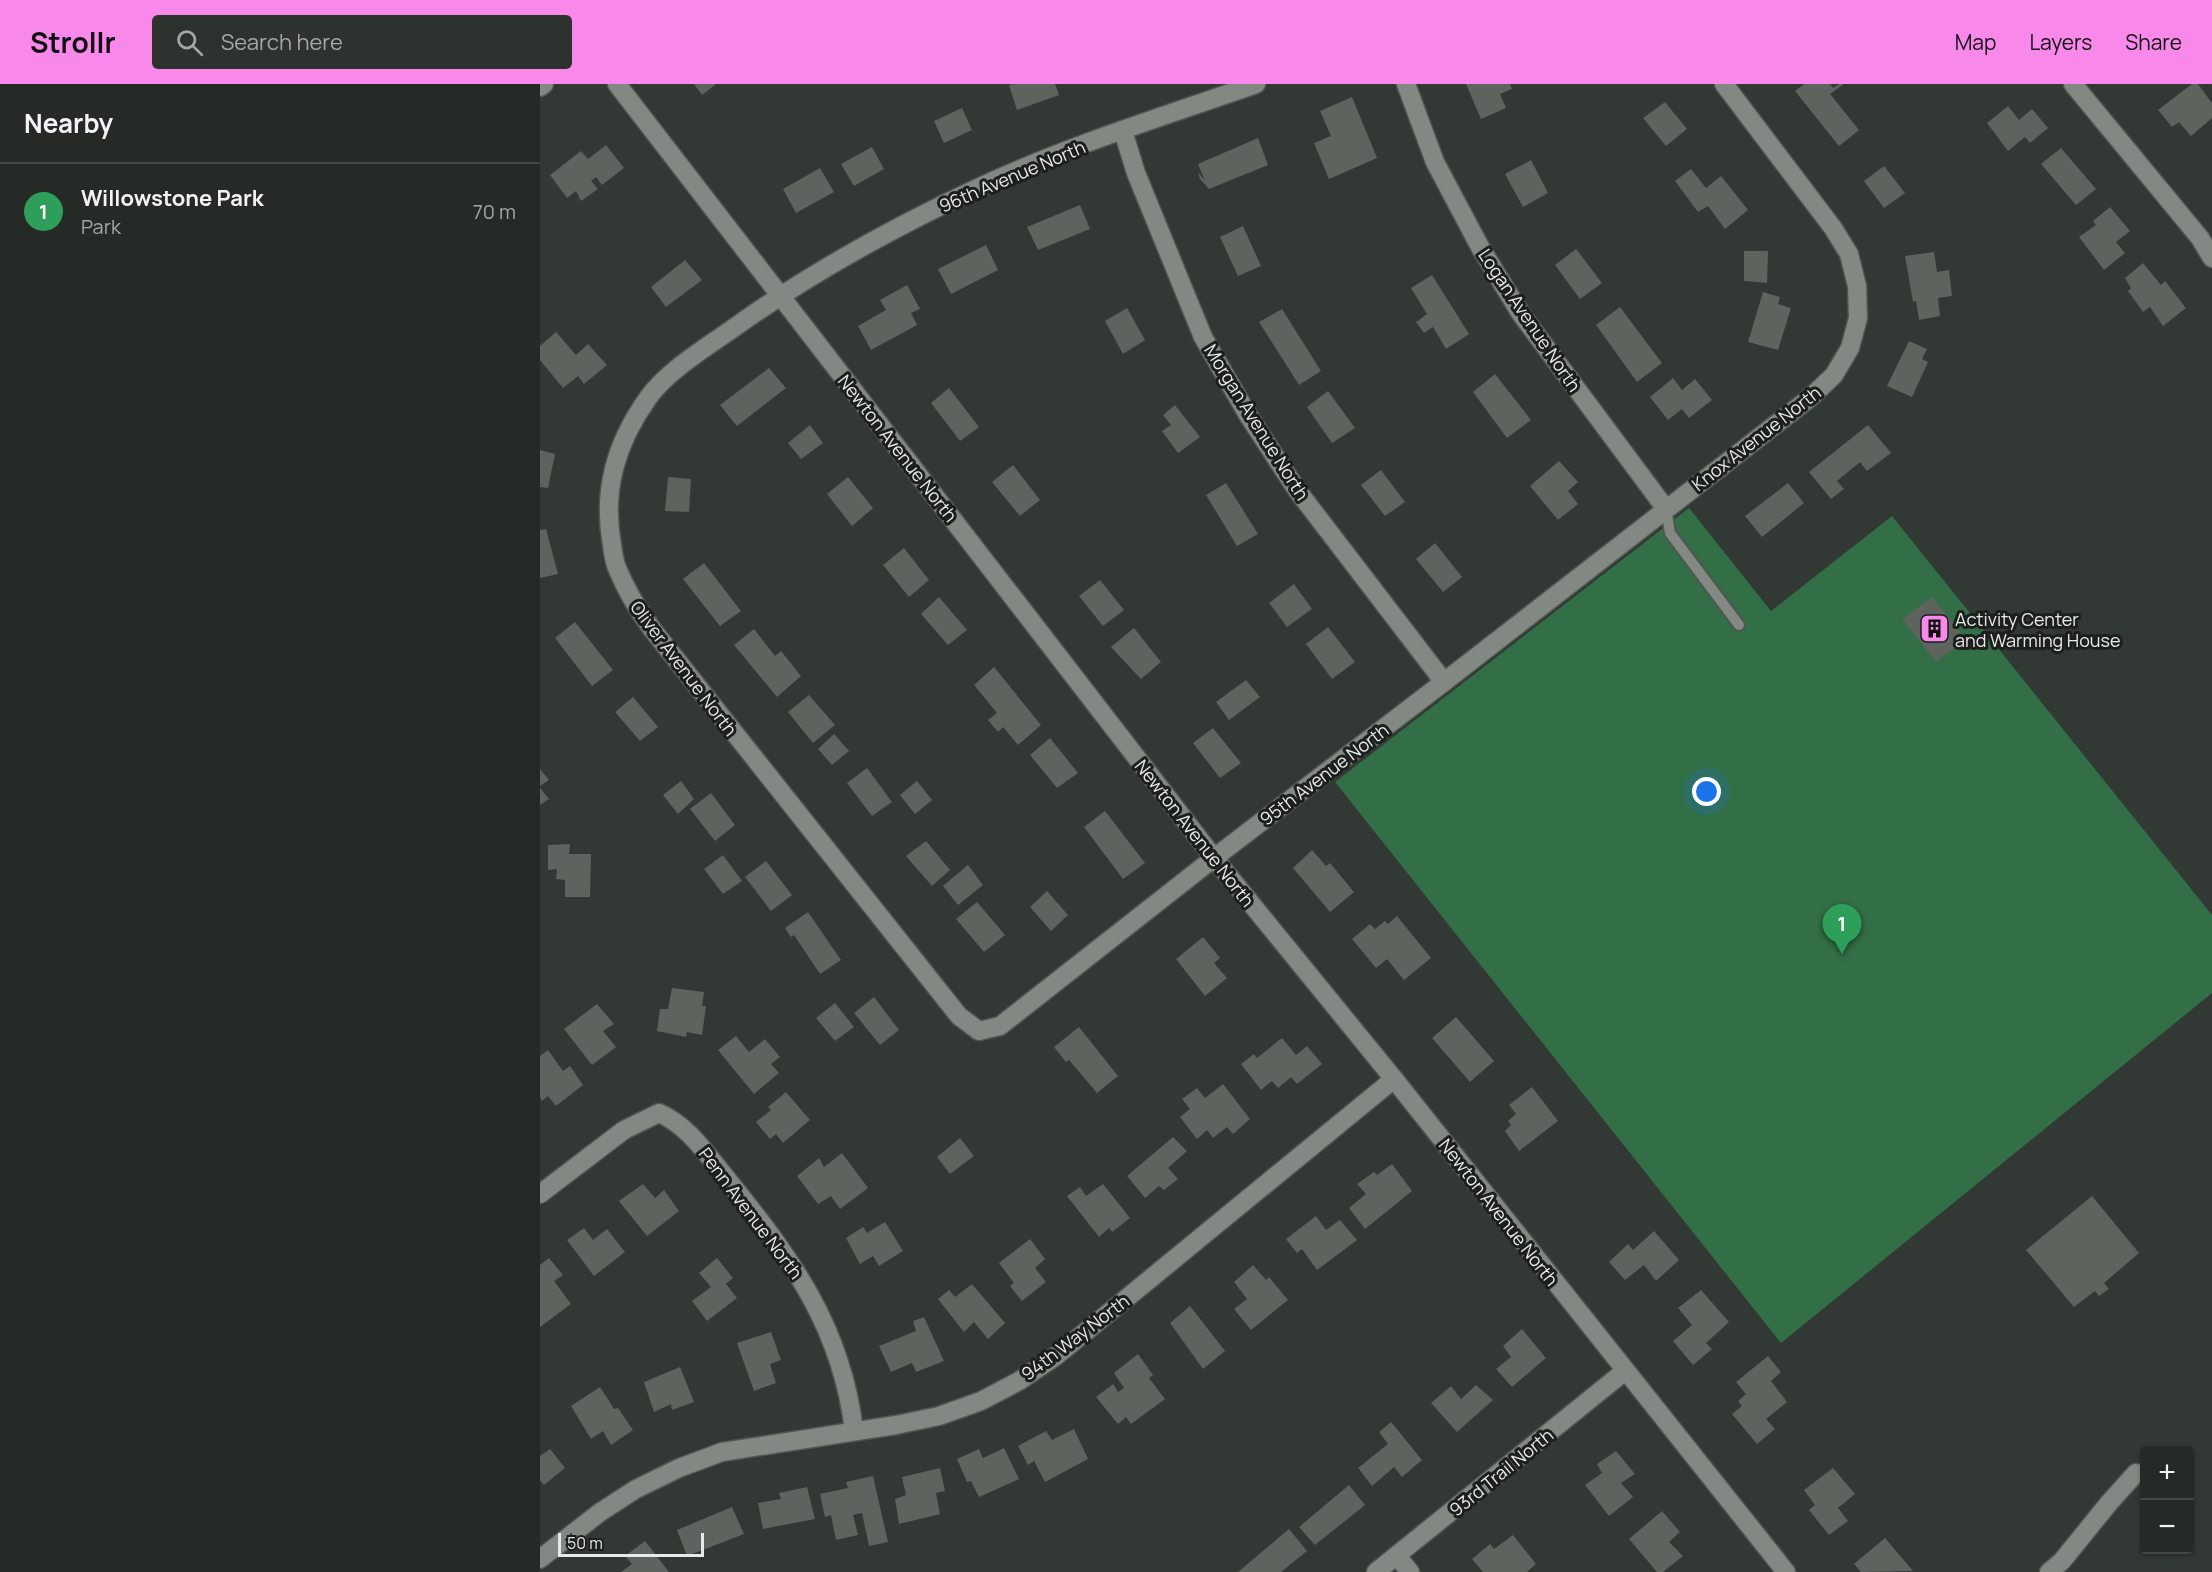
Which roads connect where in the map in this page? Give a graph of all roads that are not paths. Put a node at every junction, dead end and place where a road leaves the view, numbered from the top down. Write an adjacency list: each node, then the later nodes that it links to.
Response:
1 (544, 84): 7 (street)
2 (617, 84): 10 (street, Newton Avenue North)
3 (1256, 84): 8 (street, 96th Avenue North)
4 (1406, 84): 11 (street, Logan Avenue North)
5 (1724, 84): 11 (street, Knox Avenue North)
6 (2073, 84): 9 (street)
7 (540, 87)
8 (1123, 131): 10 (street, 96th Avenue North); 13 (street, Morgan Avenue North)
9 (2212, 258)
10 (780, 295): 14 (street, Newton Avenue North); 15 (street, Oliver Avenue North)
11 (1666, 509): 12 (lane); 13 (street, 95th Avenue North)
12 (1738, 625)
13 (1444, 682): 14 (street, 95th Avenue North)
14 (1214, 858): 15 (street, 95th Avenue North); 16 (street, Newton Avenue North)
15 (979, 1031)
16 (1394, 1079): 18 (street, Newton Avenue North); 19 (street, 94th Way North)
17 (540, 1194): 19 (street, Penn Avenue North)
18 (1625, 1371): 21 (street, 93rd Trail North); 25 (street, Newton Avenue North)
19 (855, 1431): 22 (street, 94th Way North)
20 (2136, 1473): 26 (street)
21 (1397, 1556): 23 (street, 93rd Trail North); 24 (street)
22 (540, 1559)
23 (1376, 1572)
24 (1410, 1572)
25 (1786, 1572)
26 (2049, 1572)

